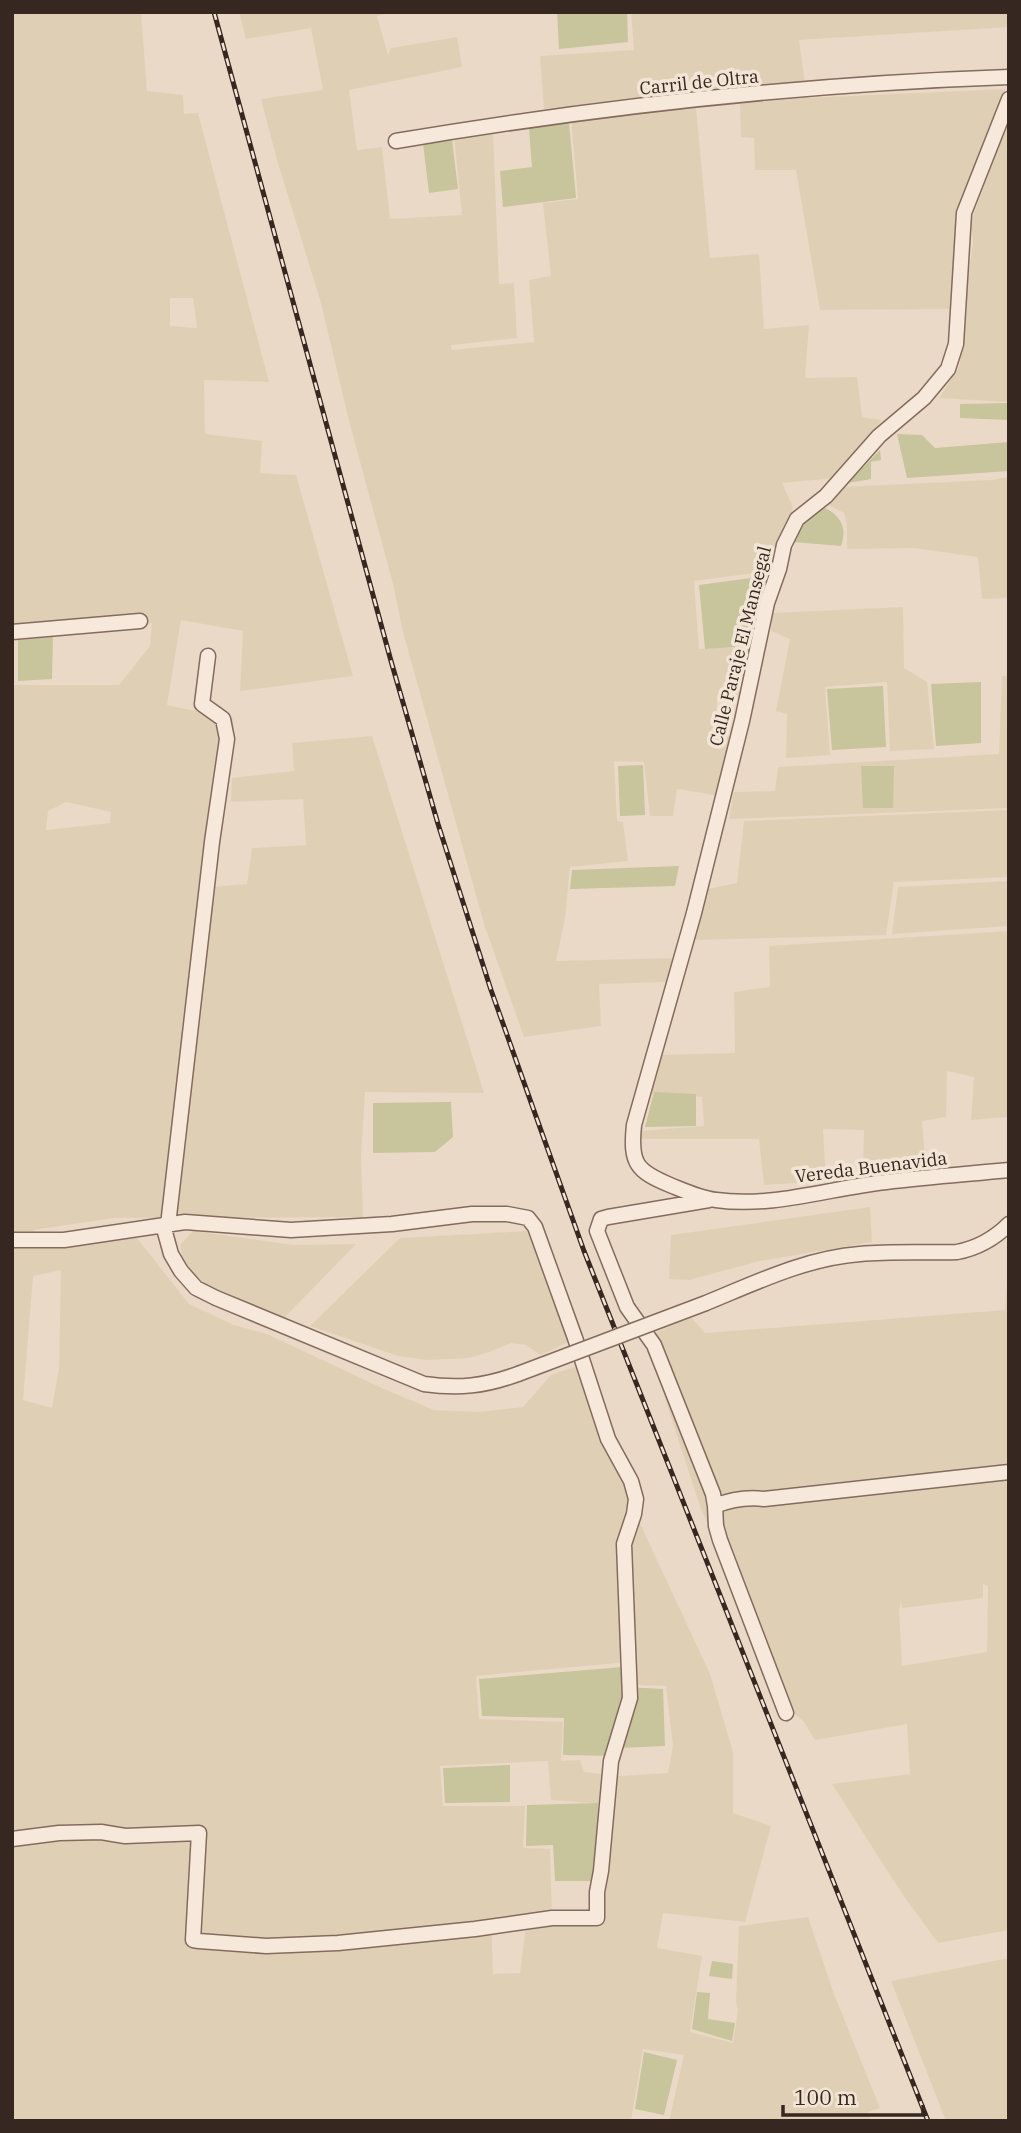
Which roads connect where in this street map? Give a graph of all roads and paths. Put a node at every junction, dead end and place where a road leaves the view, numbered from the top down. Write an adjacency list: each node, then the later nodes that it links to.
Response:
1 (1009, 78): 3 (street, Carril de Oltra)
2 (1009, 99): 8 (street, Calle Paraje El Mansegal)
3 (396, 141)
4 (140, 621): 5 (street)
5 (12, 632)
6 (208, 656): 10 (street)
7 (1009, 1170): 8 (street, Vereda Buenavida)
8 (713, 1200): 13 (street)
9 (1009, 1224): 10 (street, bridge)
10 (165, 1225): 11 (street); 15 (street)
11 (12, 1240)
12 (1009, 1472): 13 (street)
13 (715, 1506): 14 (street)
14 (786, 1713)
15 (12, 1839)

